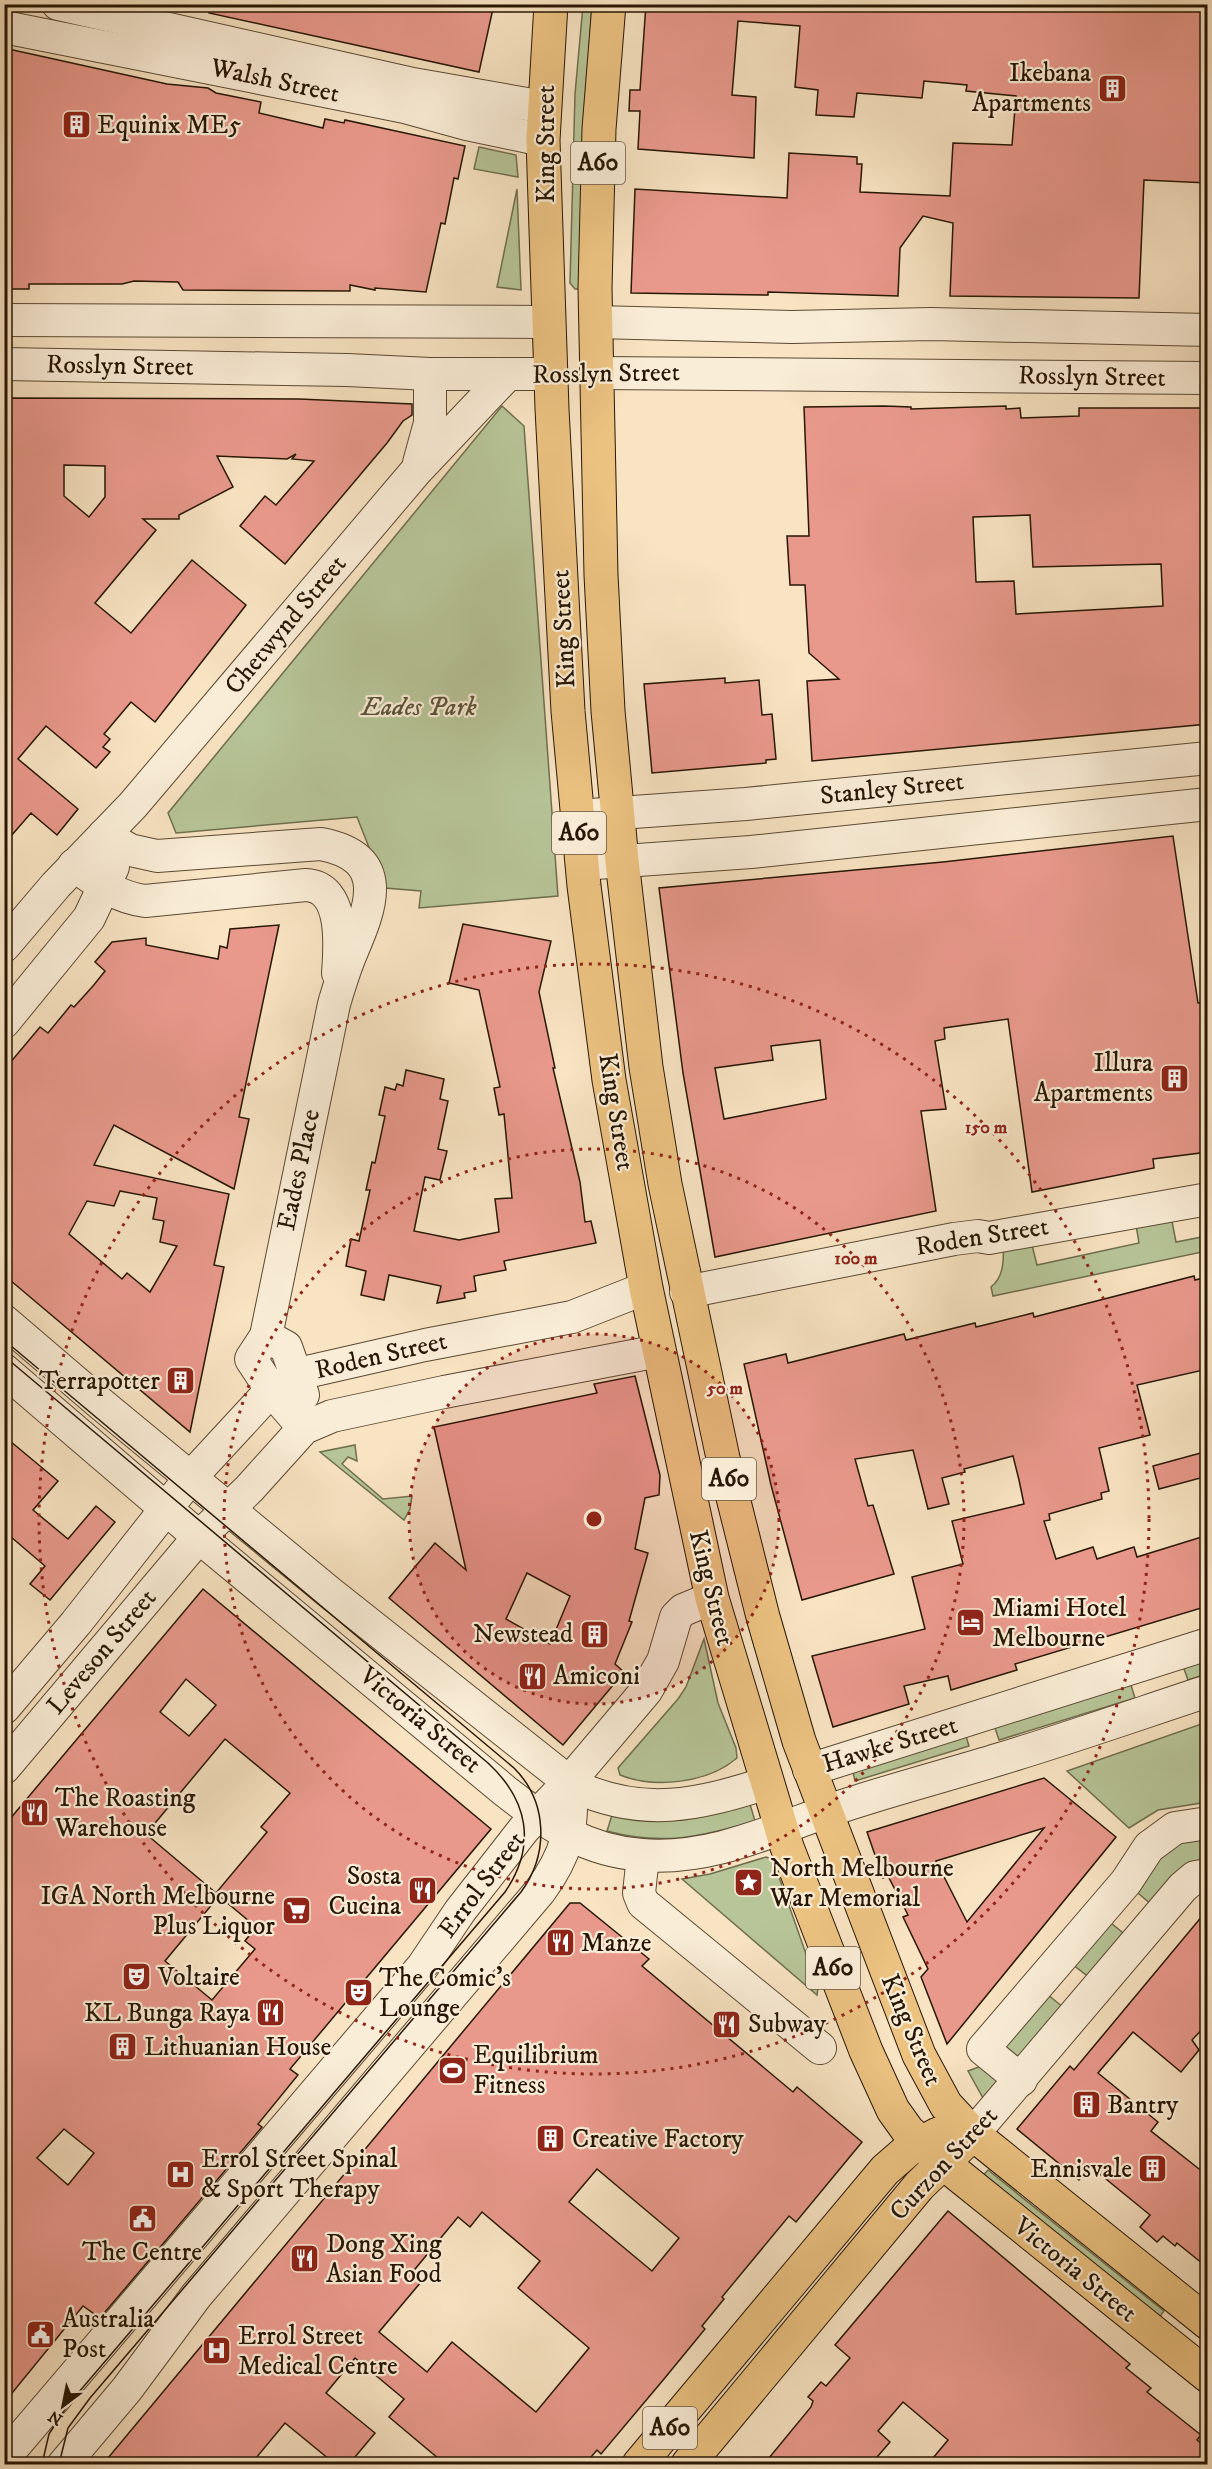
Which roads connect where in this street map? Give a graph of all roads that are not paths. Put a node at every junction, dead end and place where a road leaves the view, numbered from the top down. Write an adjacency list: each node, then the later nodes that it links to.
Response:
1 (58, 4): 5 (street, Walsh Street)
2 (550, 4): 6 (main road, King Street / A60)
3 (609, 4): 11 (main road, King Street / A60)
4 (4, 27): 5 (street, Walsh Street)
5 (425, 99): 6 (street, Walsh Street); 7 (street, Walsh Street)
6 (544, 107): 7 (main road, King Street / A60)
7 (543, 140): 10 (main road, King Street / A60)
8 (4, 320): 9 (street, Rosslyn Street)
9 (257, 321): 10 (street, Rosslyn Street); 14 (street)
10 (548, 322): 11 (main road, Rosslyn Street); 17 (main road, King Street / A60)
11 (596, 322): 12 (street, Rosslyn Street); 15 (main road, King Street / A60)
12 (1208, 330)
13 (4, 364): 14 (street, Rosslyn Street)
14 (256, 369): 16 (street, Rosslyn Street)
15 (599, 373): 17 (main road, Rosslyn Street); 19 (street, Rosslyn Street); 23 (main road, King Street / A60)
16 (429, 374): 18 (street, Rosslyn Street); 20 (street, Chetwynd Street)
17 (551, 374): 18 (street, Rosslyn Street); 24 (main road, King Street / A60)
18 (507, 375): 20 (street, Chetwynd Street)
19 (1208, 378)
20 (417, 470): 25 (street, Chetwynd Street)
21 (1208, 758): 23 (street, Stanley Street)
22 (1208, 804): 28 (street, Stanley Street)
23 (617, 813): 24 (street, Stanley Street); 28 (main road, King Street / A60)
24 (577, 816): 29 (main road, King Street / A60)
25 (112, 841): 27 (street); 30 (street, Chetwynd Street); 32 (street, Chetwynd Street)
26 (340, 850): 27 (street); 31 (street); 35 (street, Eades Place)
27 (165, 855): 33 (street)
28 (622, 861): 29 (street, Stanley Street); 39 (main road, King Street / A60)
29 (582, 864): 38 (main road, King Street / A60)
30 (74, 865): 32 (street); 34 (street, Chetwynd Street)
31 (318, 887): 33 (street); 35 (street, Eades Place)
32 (105, 888): 33 (street); 36 (street, Chetwynd Street)
33 (168, 900)
34 (4, 946)
35 (334, 1004): 45 (street, Eades Place)
36 (4, 1022)
37 (1208, 1199): 39 (street, Roden Street)
38 (646, 1288): 40 (street, Roden Street); 42 (main road, King Street / A60)
39 (687, 1292): 42 (main road); 58 (main road, King Street / A60)
40 (572, 1317): 43 (street); 45 (street, Roden Street)
41 (4, 1321): 47 (street, Victoria Street)
42 (659, 1351): 43 (street, Roden Street); 51 (main road, King Street / A60)
43 (583, 1365): 46 (street, Roden Street)
44 (4, 1370): 48 (street, Victoria Street)
45 (285, 1384): 46 (street, Eades Place); 47 (street)
46 (307, 1426): 49 (street)
47 (191, 1477): 48 (street); 49 (street, Victoria Street)
48 (165, 1509): 50 (street, Victoria Street); 54 (street, Leveson Street)
49 (228, 1509): 50 (street); 59 (street, Victoria Street)
50 (199, 1537): 57 (street, Leveson Street); 62 (street, Victoria Street)
51 (712, 1598): 59 (street, Errol Street); 60 (main road, King Street / A60)
52 (1208, 1644): 55 (street, Hawke Street)
53 (1208, 1691): 56 (street, Hawke Street)
54 (4, 1708)
55 (983, 1716): 56 (street); 58 (street, Hawke Street)
56 (998, 1760): 61 (street, Hawke Street)
57 (4, 1768)
58 (809, 1770): 60 (main road, Hawke Street); 61 (main road, King Street / A60)
59 (569, 1782): 60 (street, Hawke Street); 62 (street, Errol Street); 65 (street, Errol Street)
60 (767, 1783): 64 (main road, King Street / A60)
61 (825, 1812): 64 (street, Hawke Street); 72 (main road, King Street / A60)
62 (536, 1816): 65 (street, Victoria Street); 70 (street, Errol Street)
63 (1207, 1822): 69 (street)
64 (781, 1830): 66 (street, Hawke Street); 73 (main road, King Street / A60)
65 (569, 1836): 66 (street, Victoria Street); 71 (street, Errol Street)
66 (643, 1856): 68 (street)
67 (1208, 1875): 69 (street, Curzon Street)
68 (820, 2048)
69 (1021, 2080): 72 (street, Curzon Street)
70 (324, 2083): 71 (street); 81 (street, Errol Street)
71 (355, 2109): 83 (street, Errol Street)
72 (968, 2129): 73 (main road, Curzon Street); 76 (main road, Victoria Street)
73 (931, 2152): 74 (main road, Curzon Street / A60); 75 (main road, Curzon Street / A60); 77 (main road, Victoria Street)
74 (804, 2268): 75 (main road); 79 (main road, Curzon Street / A60)
75 (832, 2291): 80 (main road, Curzon Street / A60)
76 (1202, 2318): 77 (main road)
77 (1171, 2347): 78 (main road, Victoria Street)
78 (1208, 2376)
79 (700, 2392): 80 (main road); 82 (main road, Curzon Street / A60)
80 (729, 2415): 84 (main road, Curzon Street / A60)
81 (10, 2456)
82 (651, 2460)
83 (64, 2464)
84 (688, 2464)

